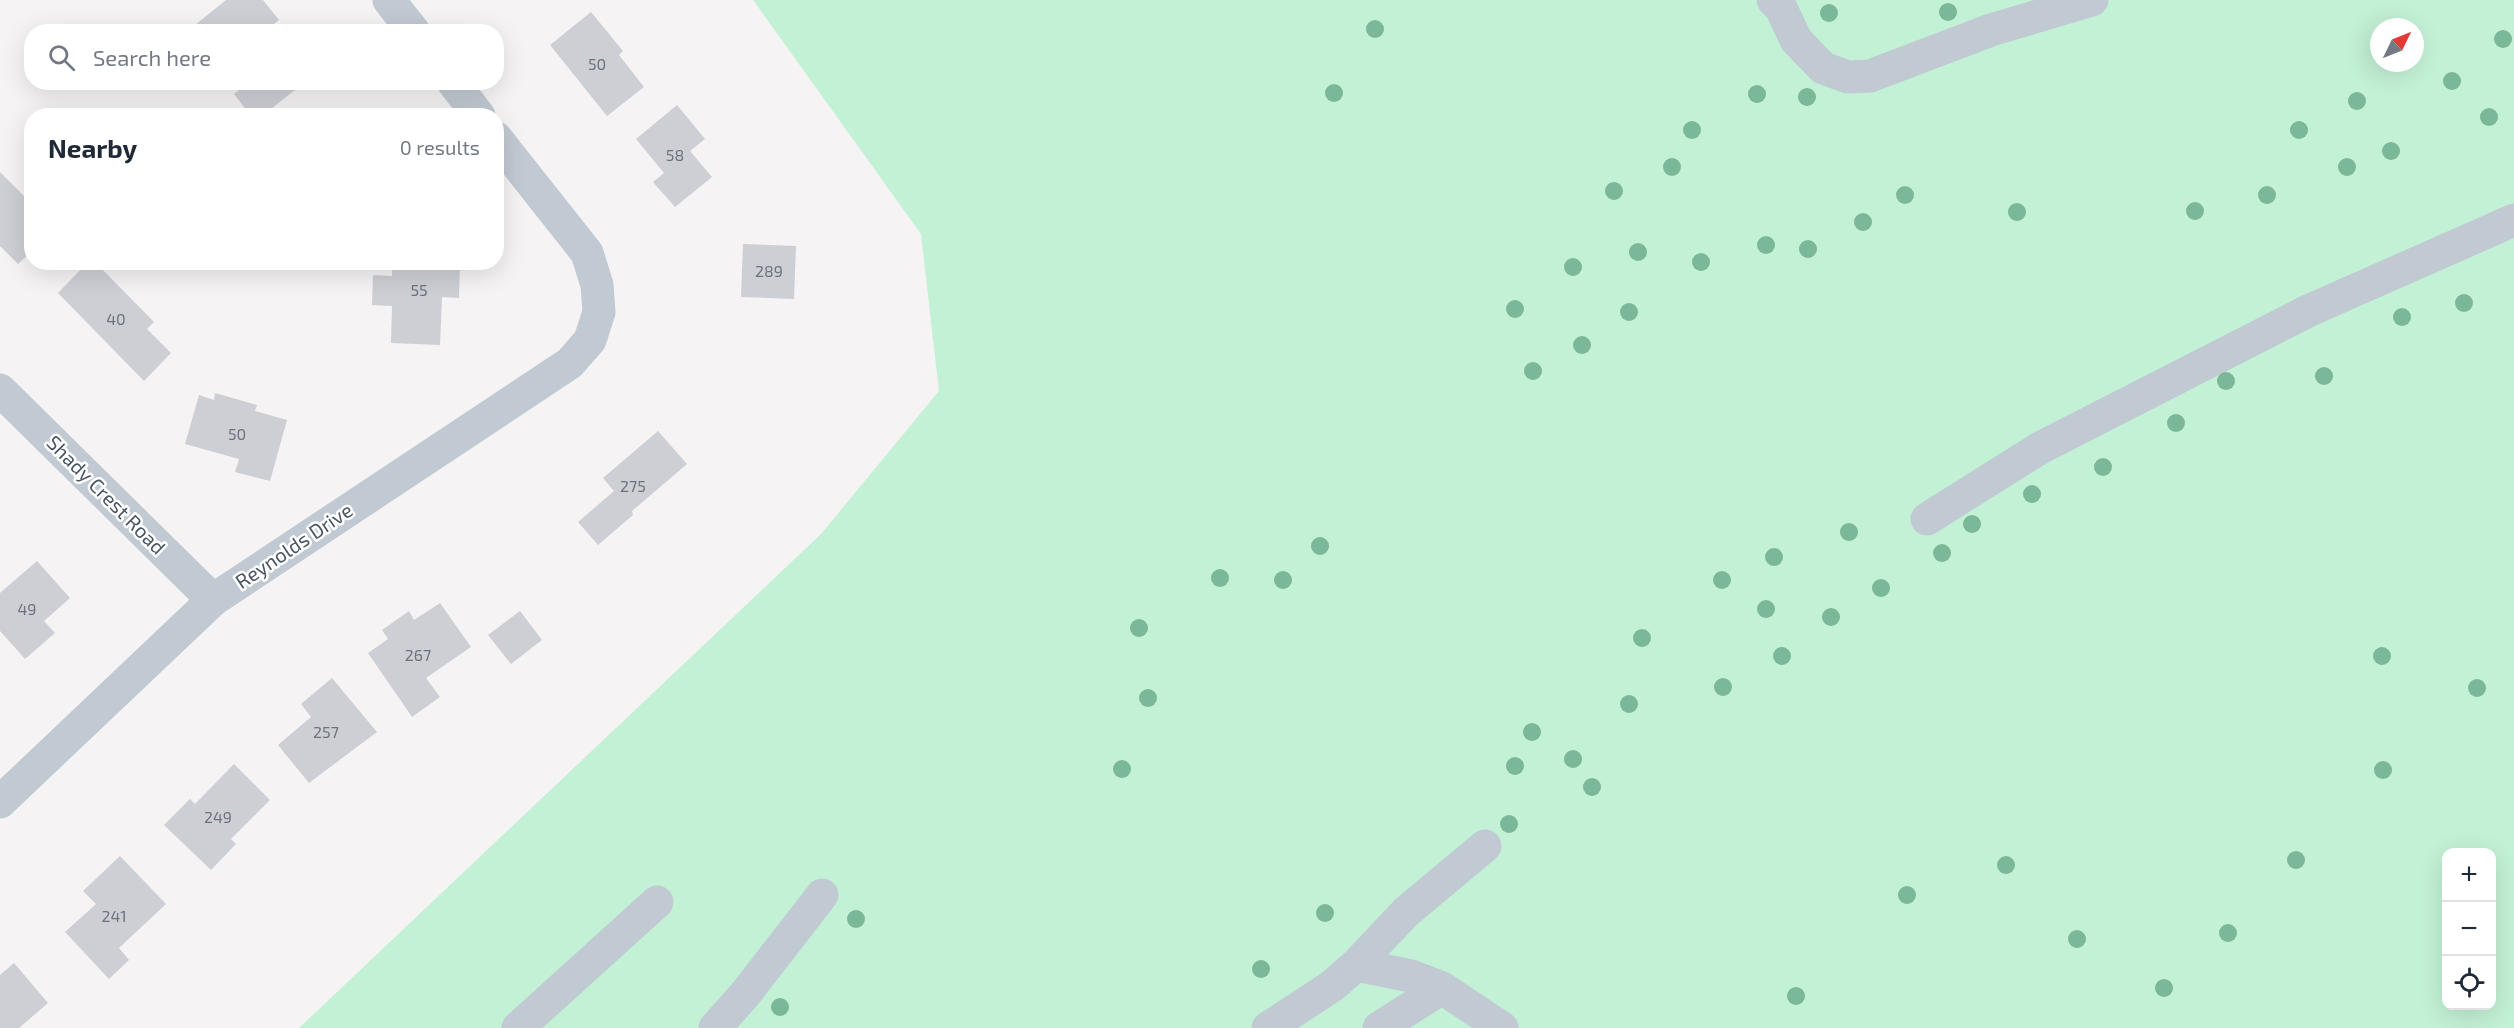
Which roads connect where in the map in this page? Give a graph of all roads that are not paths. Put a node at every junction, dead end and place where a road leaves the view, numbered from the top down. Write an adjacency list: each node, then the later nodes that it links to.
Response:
1 (389, 0): 4 (street)
2 (1773, 0): 3 (street)
3 (2092, 0)
4 (408, 24)
5 (459, 90): 6 (street)
6 (473, 108)
7 (504, 148): 11 (street, Reynolds Drive)
8 (2514, 220): 10 (street)
9 (0, 390): 11 (street, Shady Crest Road)
10 (1927, 519)
11 (213, 600): 12 (street, Reynolds Drive)
12 (0, 801)
13 (1485, 846): 16 (street)
14 (822, 895): 19 (street)
15 (657, 903): 18 (street)
16 (1356, 965): 17 (street); 20 (street)
17 (1442, 988): 21 (street); 22 (street)
18 (518, 1028)
19 (715, 1028)
20 (1268, 1028)
21 (1379, 1028)
22 (1502, 1028)

